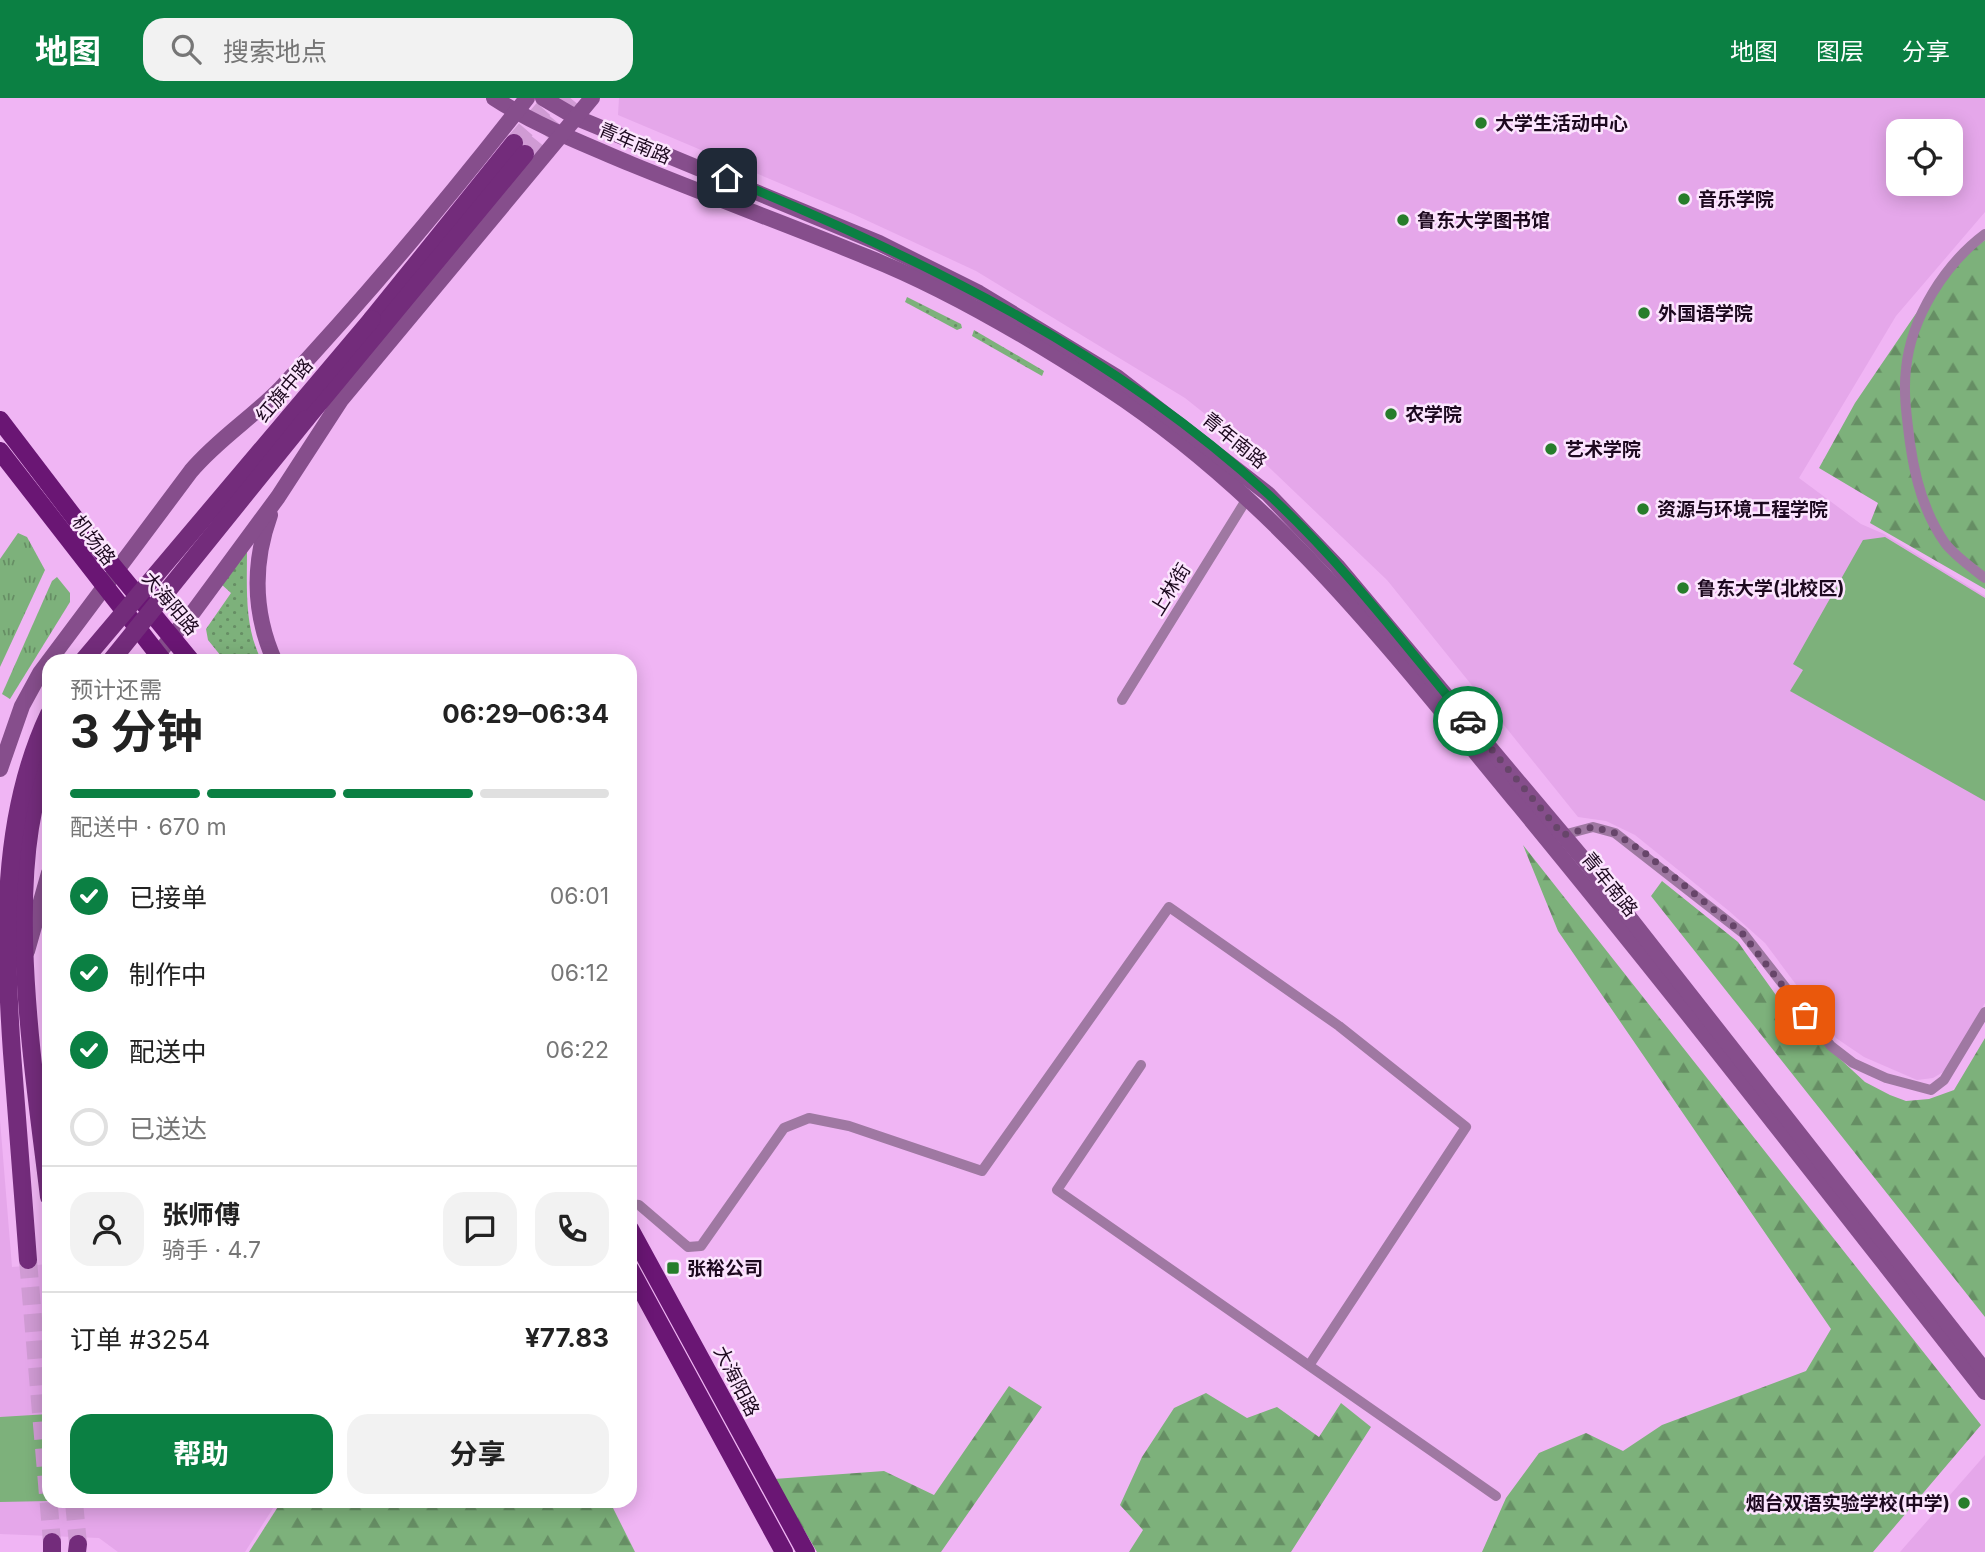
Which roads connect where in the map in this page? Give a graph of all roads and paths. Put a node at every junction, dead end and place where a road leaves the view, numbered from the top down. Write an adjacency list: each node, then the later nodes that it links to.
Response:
1 (494, 98): 5 (main road, 青年南路)
2 (527, 98): 5 (main road)
3 (543, 98): 6 (main road, 青年南路)
4 (592, 98): 6 (main road)
5 (516, 112): 7 (main road, 青年南路); 15 (main road)
6 (577, 118): 7 (main road); 32 (main road, 青年南路)
7 (561, 135): 10 (main road); 14 (main road, 青年南路)
8 (520, 148): 10 (main road, 红旗中路)
9 (1985, 234): 16 (street)
10 (384, 330): 13 (main road); 20 (main road, 红旗中路, bridge); 21 (main road, 红旗中路, bridge)
11 (0, 420): 15 (highway, 机场路)
12 (0, 451): 17 (highway, 机场路)
13 (278, 497): 18 (main road); 25 (main road)
14 (1248, 497): 27 (street, 上林街); 46 (main road, 青年南路)
15 (117, 572): 17 (main road); 18 (highway, 大海阳路)
16 (1985, 578)
17 (104, 586): 19 (main road); 22 (highway, 机场路)
18 (173, 636): 23 (main road); 24 (highway, 大海阳路)
19 (55, 654)
20 (89, 654)
21 (116, 654)
22 (153, 654)
23 (160, 654)
24 (186, 654)
25 (271, 654)
26 (42, 674): 29 (main road)
27 (1122, 700)
28 (42, 730): 31 (main road)
29 (0, 769)
30 (42, 772): 31 (main road)
31 (23, 806): 35 (main road); 36 (main road)
32 (1563, 835): 37 (street); 45 (main road, 青年南路)
33 (42, 898): 36 (main road)
34 (0, 910): 35 (main road)
35 (4, 933): 42 (main road)
36 (24, 964): 39 (main road)
37 (1985, 1012)
38 (1141, 1065): 44 (street)
39 (42, 1132)
40 (637, 1205): 44 (street)
41 (637, 1242): 49 (highway, 大海阳路)
42 (28, 1260)
43 (637, 1282): 48 (highway, 大海阳路)
44 (1310, 1364): 47 (street)
45 (1985, 1370)
46 (1985, 1392)
47 (1496, 1496)
48 (784, 1552)
49 (806, 1552)

